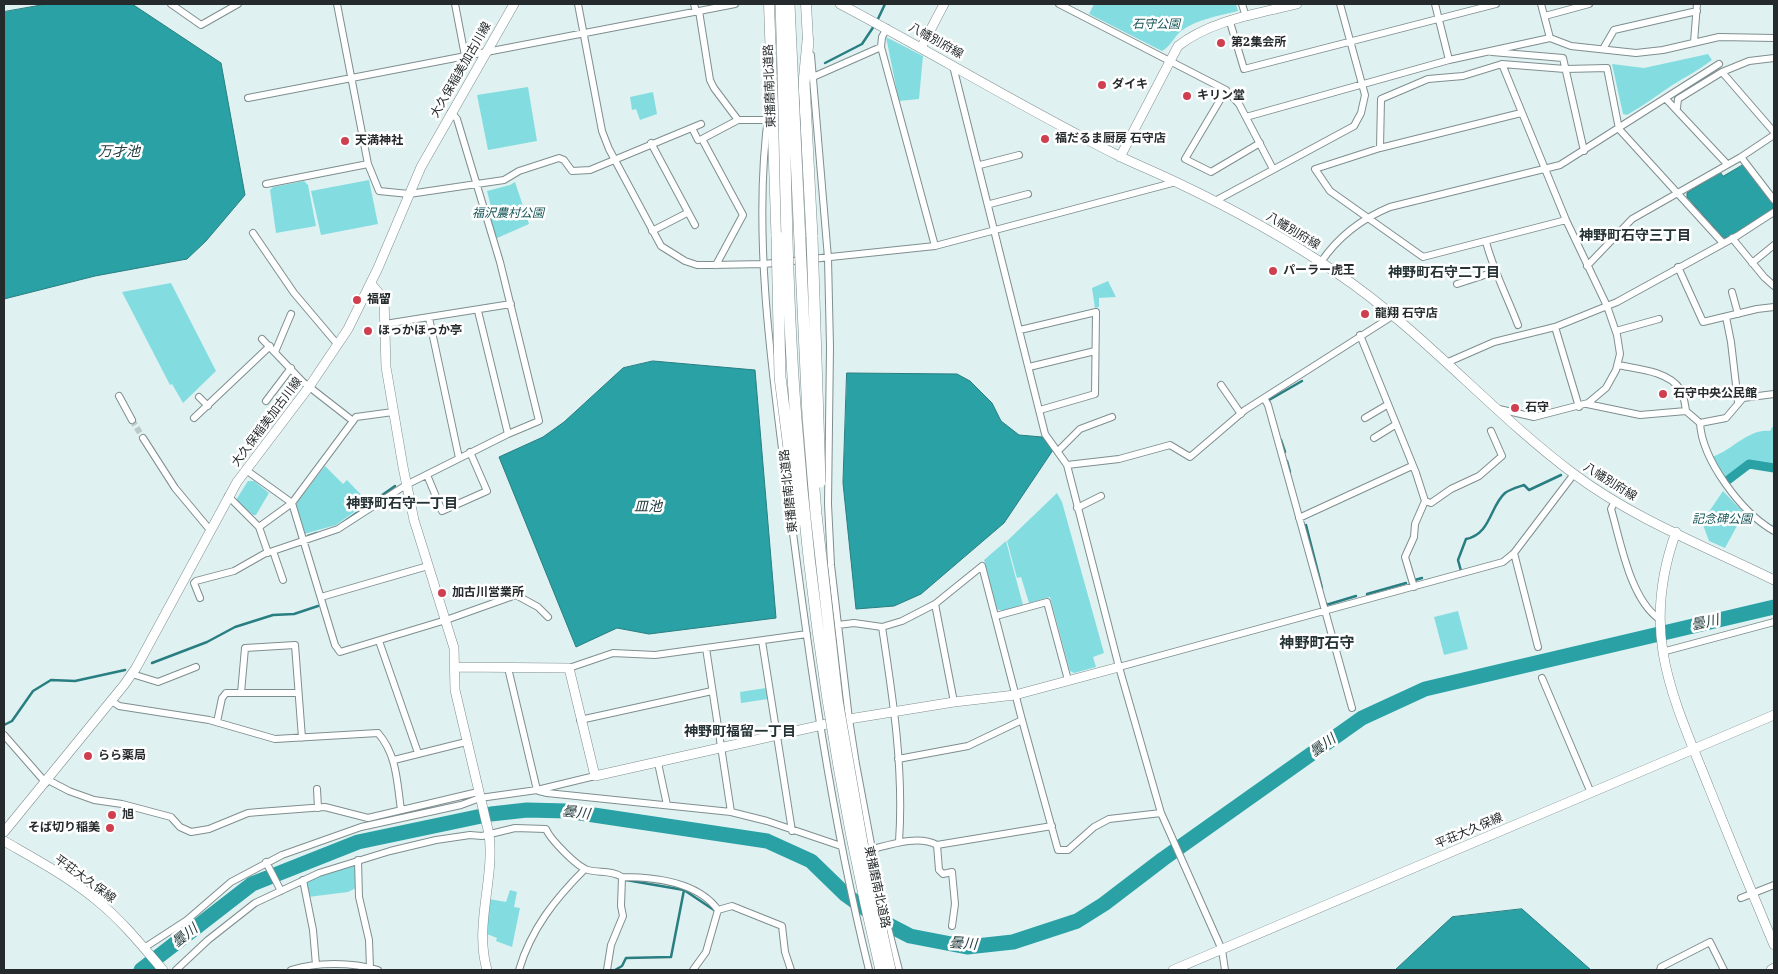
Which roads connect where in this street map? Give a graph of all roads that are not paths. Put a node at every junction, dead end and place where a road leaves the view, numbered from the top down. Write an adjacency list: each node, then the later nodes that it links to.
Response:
1 (171, 4): 2 (street)
2 (238, 4)
3 (337, 4): 51 (street)
4 (455, 4): 41 (street)
5 (514, 4): 40 (main road, 大久保稲美加古川線)
6 (578, 4): 30 (street)
7 (694, 4): 24 (street)
8 (735, 4): 24 (street)
9 (769, 4): 53 (main road)
10 (781, 4): 212 (highway, 東播磨南北道路, bridge)
11 (789, 4): 194 (highway, 東播磨南北道路, bridge)
12 (806, 4): 33 (main road)
13 (840, 4): 29 (main road, 八幡別府線)
14 (944, 4): 37 (main road)
15 (1059, 4): 43 (street)
16 (1242, 4): 26 (street)
17 (1291, 4): 26 (main road)
18 (1340, 4): 34 (street)
19 (1435, 4): 27 (street)
20 (1496, 4): 27 (street)
21 (1541, 4): 25 (street)
22 (1589, 4): 25 (street)
23 (1697, 7): 35 (street); 38 (street)
24 (697, 12): 30 (street); 61 (street)
25 (1545, 16): 31 (street)
26 (1246, 17): 28 (main road)
27 (1439, 18): 34 (street); 44 (street)
28 (1230, 22): 34 (street); 43 (main road)
29 (886, 28): 36 (street); 37 (main road, 八幡別府線)
30 (584, 33): 40 (street); 75 (street)
31 (1550, 38): 38 (street); 39 (street)
32 (1774, 38): 35 (street)
33 (808, 41): 50 (street); 194 (highway, bridge)
34 (1351, 41): 52 (street)
35 (1694, 42): 38 (street)
36 (882, 47): 50 (street); 102 (street)
37 (921, 48): 47 (main road, 八幡別府線)
38 (1603, 49)
39 (1486, 52): 44 (street); 48 (street)
40 (485, 54): 41 (street); 58 (main road, 大久保稲美加古川線)
41 (465, 56): 51 (street)
42 (1774, 58): 49 (street)
43 (1170, 60): 54 (street); 74 (main road)
44 (1449, 60): 52 (street)
45 (1502, 64): 48 (street); 59 (street); 70 (street)
46 (1719, 64): 56 (street)
47 (953, 66): 74 (main road, 八幡別府線); 78 (street)
48 (1565, 69): 65 (street); 71 (street)
49 (1722, 72): 57 (street); 66 (street)
50 (813, 76): 103 (street)
51 (351, 79): 55 (street); 76 (street)
52 (1362, 84): 60 (street); 80 (street)
53 (772, 89): 62 (street); 212 (highway, bridge)
54 (1226, 90): 60 (street); 69 (street)
55 (248, 98)
56 (1666, 98): 57 (street); 65 (street)
57 (1677, 108): 77 (street)
58 (451, 112): 83 (street); 85 (main road, 大久保稲美加古川線)
59 (1521, 113): 70 (street); 79 (street)
60 (1246, 117): 69 (street)
61 (738, 120): 62 (street); 107 (street)
62 (767, 120): 106 (street)
63 (701, 124): 64 (street)
64 (692, 128): 67 (street); 68 (street)
65 (1619, 129): 71 (street); 84 (street)
66 (1774, 133): 73 (street)
67 (698, 140)
68 (651, 143): 75 (street); 91 (street)
69 (1260, 143): 80 (street)
70 (1380, 148): 92 (street)
71 (1584, 151): 79 (street)
72 (1019, 155): 78 (street)
73 (1741, 156): 77 (street); 87 (street)
74 (1120, 157): 81 (main road, 八幡別府線)
75 (615, 159): 83 (street); 95 (street)
76 (368, 164): 82 (street); 85 (street)
77 (1727, 164): 84 (street)
78 (980, 165): 89 (street)
79 (1546, 168): 92 (street); 93 (street)
80 (1273, 169): 88 (street)
81 (1176, 182): 88 (main road, 八幡別府線); 96 (street)
82 (266, 184)
83 (477, 185): 85 (street); 115 (street)
84 (1678, 193): 100 (street); 108 (street)
85 (409, 194): 111 (main road, 大久保稲美加古川線)
86 (1028, 194): 89 (street)
87 (1774, 200)
88 (1215, 201): 104 (main road, 八幡別府線)
89 (990, 204): 96 (street)
90 (1774, 212): 98 (street)
91 (688, 213): 94 (street); 95 (street)
92 (1367, 216): 99 (street); 104 (street)
93 (1566, 220): 99 (street); 108 (street)
94 (695, 225)
95 (652, 230): 107 (street)
96 (996, 231): 102 (street); 128 (street)
97 (253, 233): 132 (street)
98 (1732, 238): 100 (street); 105 (street)
99 (1486, 242): 110 (street)
100 (1722, 242): 109 (street)
101 (1774, 245): 105 (street)
102 (935, 246): 103 (street)
103 (828, 258): 106 (street); 204 (street)
104 (1321, 262): 121 (main road, 八幡別府線)
105 (1752, 263): 113 (street)
106 (764, 264): 107 (street); 206 (street)
107 (716, 265)
108 (1587, 266): 116 (street)
109 (1678, 267): 116 (street); 122 (street)
110 (1494, 272): 112 (street); 126 (street)
111 (371, 284): 125 (main road); 132 (main road, 大久保稲美加古川線)
112 (1457, 284)
113 (1774, 286)
114 (1732, 292): 120 (street)
115 (511, 304): 118 (street); 164 (street)
116 (1607, 306): 127 (street); 129 (street)
117 (1774, 307): 120 (street)
118 (478, 311): 123 (street); 164 (street)
119 (291, 314): 135 (street)
120 (1738, 314): 122 (street)
121 (1394, 315): 130 (street); 136 (main road, 八幡別府線)
122 (1726, 317): 147 (street)
123 (429, 318): 125 (street); 169 (street)
124 (1659, 319): 129 (street)
125 (385, 324): 154 (main road)
126 (1518, 325)
127 (1555, 327): 136 (street); 149 (street)
128 (1020, 330): 134 (street); 138 (street)
129 (1616, 331): 137 (street)
130 (1360, 335): 145 (street); 148 (street)
131 (262, 339): 133 (street)
132 (338, 345): 141 (main road, 大久保稲美加古川線)
133 (270, 346): 135 (street); 150 (street)
134 (1095, 351): 138 (street); 152 (street)
135 (275, 352): 139 (street)
136 (1446, 363): 151 (main road, 八幡別府線)
137 (1618, 365): 149 (street); 153 (street)
138 (1029, 367): 152 (street)
139 (291, 368): 141 (street); 146 (street)
140 (1221, 385): 155 (street)
141 (309, 387): 160 (street); 172 (main road, 大久保稲美加古川線)
142 (1774, 394): 147 (street)
143 (119, 396): 159 (street)
144 (200, 397): 150 (street)
145 (1264, 398): 155 (street); 182 (street)
146 (266, 402)
147 (1738, 402): 161 (street)
148 (1387, 405): 158 (street); 162 (street)
149 (1582, 405): 151 (street); 153 (street)
150 (208, 406): 157 (street)
151 (1499, 409): 173 (main road, 八幡別府線)
152 (1040, 410): 167 (street)
153 (1686, 411): 161 (street)
154 (393, 412): 160 (street); 175 (main road)
155 (1241, 414): 170 (street)
156 (1112, 417): 167 (street)
157 (194, 418)
158 (1365, 418)
159 (132, 420)
160 (354, 420): 180 (street)
161 (1700, 423): 185 (street)
162 (1395, 425): 166 (street); 171 (street)
163 (1491, 431): 178 (street)
164 (508, 434): 168 (street)
165 (143, 438): 184 (street)
166 (1374, 438)
167 (1058, 451): 170 (street)
168 (470, 452): 169 (street); 174 (street)
169 (459, 458): 174 (street)
170 (1067, 464): 181 (street)
171 (1412, 466): 178 (street); 182 (street)
172 (246, 470): 176 (main road, 大久保稲美加古川線); 180 (street)
173 (1574, 474): 179 (main road, 八幡別府線); 189 (street)
174 (427, 476): 175 (street)
175 (406, 485): 187 (street); 190 (main road)
176 (228, 496): 183 (street); 184 (main road, 大久保稲美加古川線)
177 (1101, 496): 181 (street)
178 (1426, 501): 193 (street)
179 (1615, 501): 186 (main road, 八幡別府線); 201 (street)
180 (292, 503): 183 (street); 187 (street)
181 (1077, 508): 215 (street)
182 (1299, 518): 198 (street)
183 (259, 527): 188 (street)
184 (210, 530): 218 (main road, 大久保稲美加古川線)
185 (1774, 531)
186 (1676, 532): 192 (main road, 八幡別府線); 201 (main road)
187 (303, 542): 188 (street); 196 (street)
188 (271, 552): 191 (street); 195 (street)
189 (1514, 553): 193 (street); 209 (street)
190 (428, 566): 196 (street); 202 (main road)
191 (283, 580)
192 (1774, 580)
193 (1414, 586): 198 (street)
194 (825, 596): 294 (highway, 東播磨南北道路, bridge)
195 (200, 598)
196 (321, 598): 207 (street)
197 (935, 604): 199 (street); 205 (street); 226 (street)
198 (1325, 609): 215 (street); 227 (street)
199 (996, 616): 220 (street); 224 (street)
200 (548, 617): 202 (street)
201 (1659, 619): 211 (main road)
202 (446, 620): 207 (street); 214 (main road)
203 (1774, 622): 211 (street)
204 (838, 625): 205 (street); 230 (street)
205 (882, 627): 228 (street)
206 (807, 634): 208 (street); 234 (street)
207 (379, 641): 241 (street)
208 (762, 641): 210 (street); 236 (street)
209 (1538, 647)
210 (706, 648): 217 (street); 222 (street)
211 (1662, 652): 240 (main road)
212 (823, 665): 293 (highway, 東播磨南北道路, bridge)
213 (196, 667): 218 (street)
214 (454, 667): 216 (main road); 238 (main road)
215 (1119, 667): 220 (main road); 255 (street)
216 (508, 668): 217 (main road); 248 (street)
217 (568, 668): 231 (main road)
218 (132, 674): 225 (main road, 大久保稲美加古川線)
219 (1542, 678): 249 (street)
220 (1068, 680): 224 (main road)
221 (240, 692): 223 (street); 223 (street); 233 (street)
222 (712, 692): 231 (street); 239 (street)
223 (298, 693): 237 (street)
224 (1015, 695): 226 (main road); 232 (street)
225 (112, 701): 233 (street); 246 (main road, 大久保稲美加古川線)
226 (954, 702): 228 (main road)
227 (1352, 708)
228 (895, 712): 230 (main road); 242 (street)
229 (1774, 715): 240 (main road, 平荘大久保線)
230 (849, 719): 234 (main road); 264 (street)
231 (580, 720): 245 (main road)
232 (1022, 720): 242 (street); 256 (street)
233 (217, 722): 237 (street)
234 (820, 727): 236 (main road); 263 (street)
235 (4, 735): 246 (street)
236 (778, 735): 239 (main road); 257 (street)
237 (302, 738): 243 (street)
238 (466, 742): 241 (street); 250 (main road)
239 (721, 747): 244 (main road); 254 (street)
240 (1694, 750): 249 (main road, 平荘大久保線); 272 (main road)
241 (418, 753): 243 (street)
242 (898, 759): 261 (street)
243 (394, 760): 253 (street)
244 (658, 763): 245 (main road); 251 (street)
245 (595, 776): 248 (street)
246 (47, 781): 252 (street); 258 (main road, 大久保稲美加古川線)
247 (317, 789): 252 (street)
248 (537, 790): 250 (street); 251 (street)
249 (1590, 793): 278 (main road, 平荘大久保線)
250 (479, 795): 253 (street); 259 (main road); 266 (street)
251 (667, 805): 254 (street)
252 (318, 808): 253 (street)
253 (400, 810)
254 (731, 812): 257 (street)
255 (1161, 813): 256 (street); 278 (street)
256 (1052, 826): 262 (street)
257 (792, 831): 263 (street)
258 (4, 832)
259 (489, 834): 265 (street); 267 (street); 287 (main road)
260 (4, 841): 277 (main road, 平荘大久保線)
261 (899, 842): 262 (street); 264 (street)
262 (937, 845): 275 (street)
263 (841, 846): 292 (street)
264 (873, 849): 295 (street)
265 (358, 860): 269 (street); 281 (street)
266 (266, 862): 271 (street); 277 (street)
267 (585, 869): 268 (street); 288 (street)
268 (622, 877): 274 (street); 289 (street)
269 (303, 880): 271 (street); 279 (street)
270 (1774, 885): 272 (street)
271 (281, 891): 284 (street)
272 (1753, 894): 273 (street); 276 (main road)
273 (1741, 898)
274 (718, 910): 290 (street); 291 (street)
275 (952, 926)
276 (1774, 945)
277 (146, 949): 283 (main road, 平荘大久保線)
278 (1222, 950): 296 (main road, 平荘大久保線); 297 (street)
279 (316, 965): 280 (street); 285 (street)
280 (352, 968): 281 (street)
281 (370, 968): 286 (street)
282 (1774, 968): 300 (main road)
283 (163, 970)
284 (176, 970)
285 (291, 970)
286 (378, 970)
287 (487, 970)
288 (518, 970)
289 (607, 970)
290 (693, 970)
291 (791, 970)
292 (869, 970)
293 (881, 970)
294 (890, 970)
295 (898, 970)
296 (1173, 970)
297 (1225, 970)
298 (1660, 970): 299 (street)
299 (1724, 970)
300 (1771, 970)

